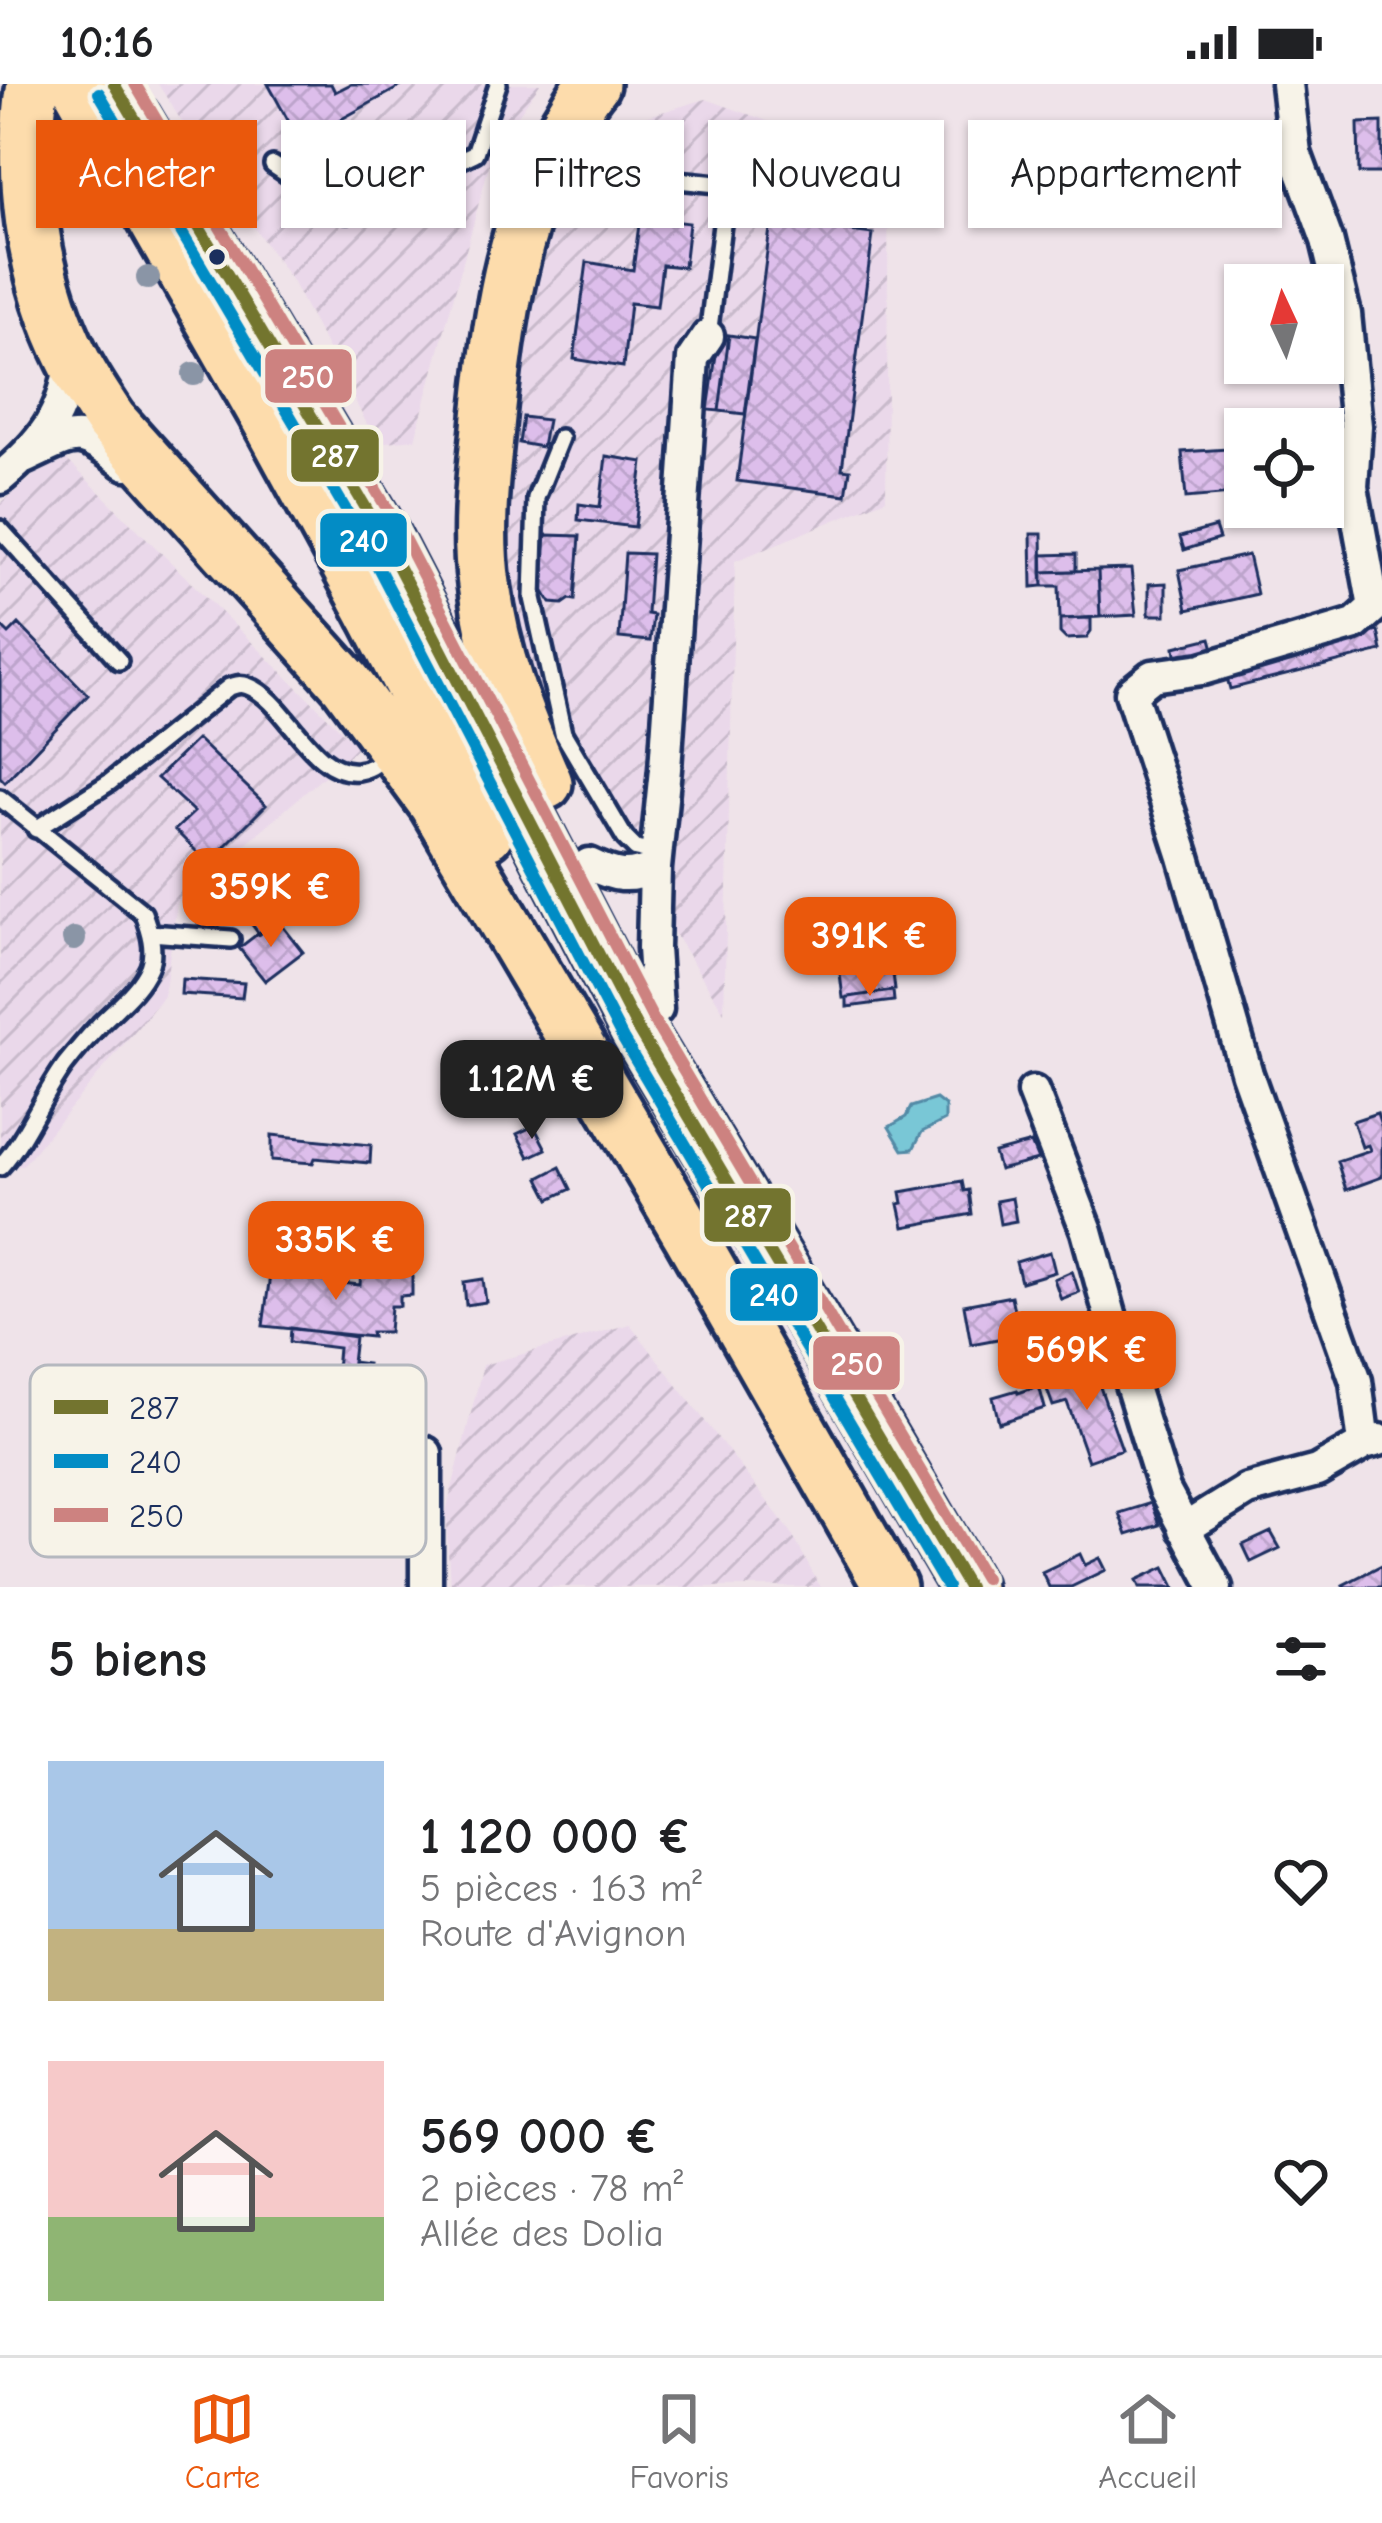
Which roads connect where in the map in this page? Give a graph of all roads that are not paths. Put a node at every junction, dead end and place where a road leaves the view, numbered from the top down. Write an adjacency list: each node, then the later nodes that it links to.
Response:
1 (33, 84): 12 (main road)
2 (77, 84): 6 (main road)
3 (498, 84): 7 (lane)
4 (593, 84): 22 (main road)
5 (1287, 84): 30 (street)
6 (121, 120)
7 (273, 165)
8 (684, 180): 11 (lane)
9 (174, 228): 28 (main road)
10 (189, 228): 29 (main road)
11 (708, 336): 21 (street)
12 (70, 355): 14 (street); 15 (main road)
13 (560, 438): 21 (lane)
14 (12, 468): 15 (street)
15 (171, 488): 18 (main road)
16 (0, 529): 17 (lane)
17 (118, 661)
18 (389, 742): 20 (lane); 28 (main road)
19 (0, 798): 20 (lane)
20 (36, 829): 23 (lane)
21 (656, 861): 22 (street); 25 (street)
22 (589, 864): 25 (main road)
23 (150, 933): 24 (lane); 27 (lane)
24 (231, 939)
25 (657, 1009): 29 (main road)
26 (1033, 1092): 31 (street)
27 (0, 1167)
28 (690, 1235): 34 (main road)
29 (776, 1259): 35 (main road)
30 (1373, 1442): 31 (street)
31 (1184, 1529): 36 (street)
32 (425, 1557): 33 (street)
33 (425, 1587)
34 (890, 1587)
35 (968, 1587)
36 (1216, 1587)

